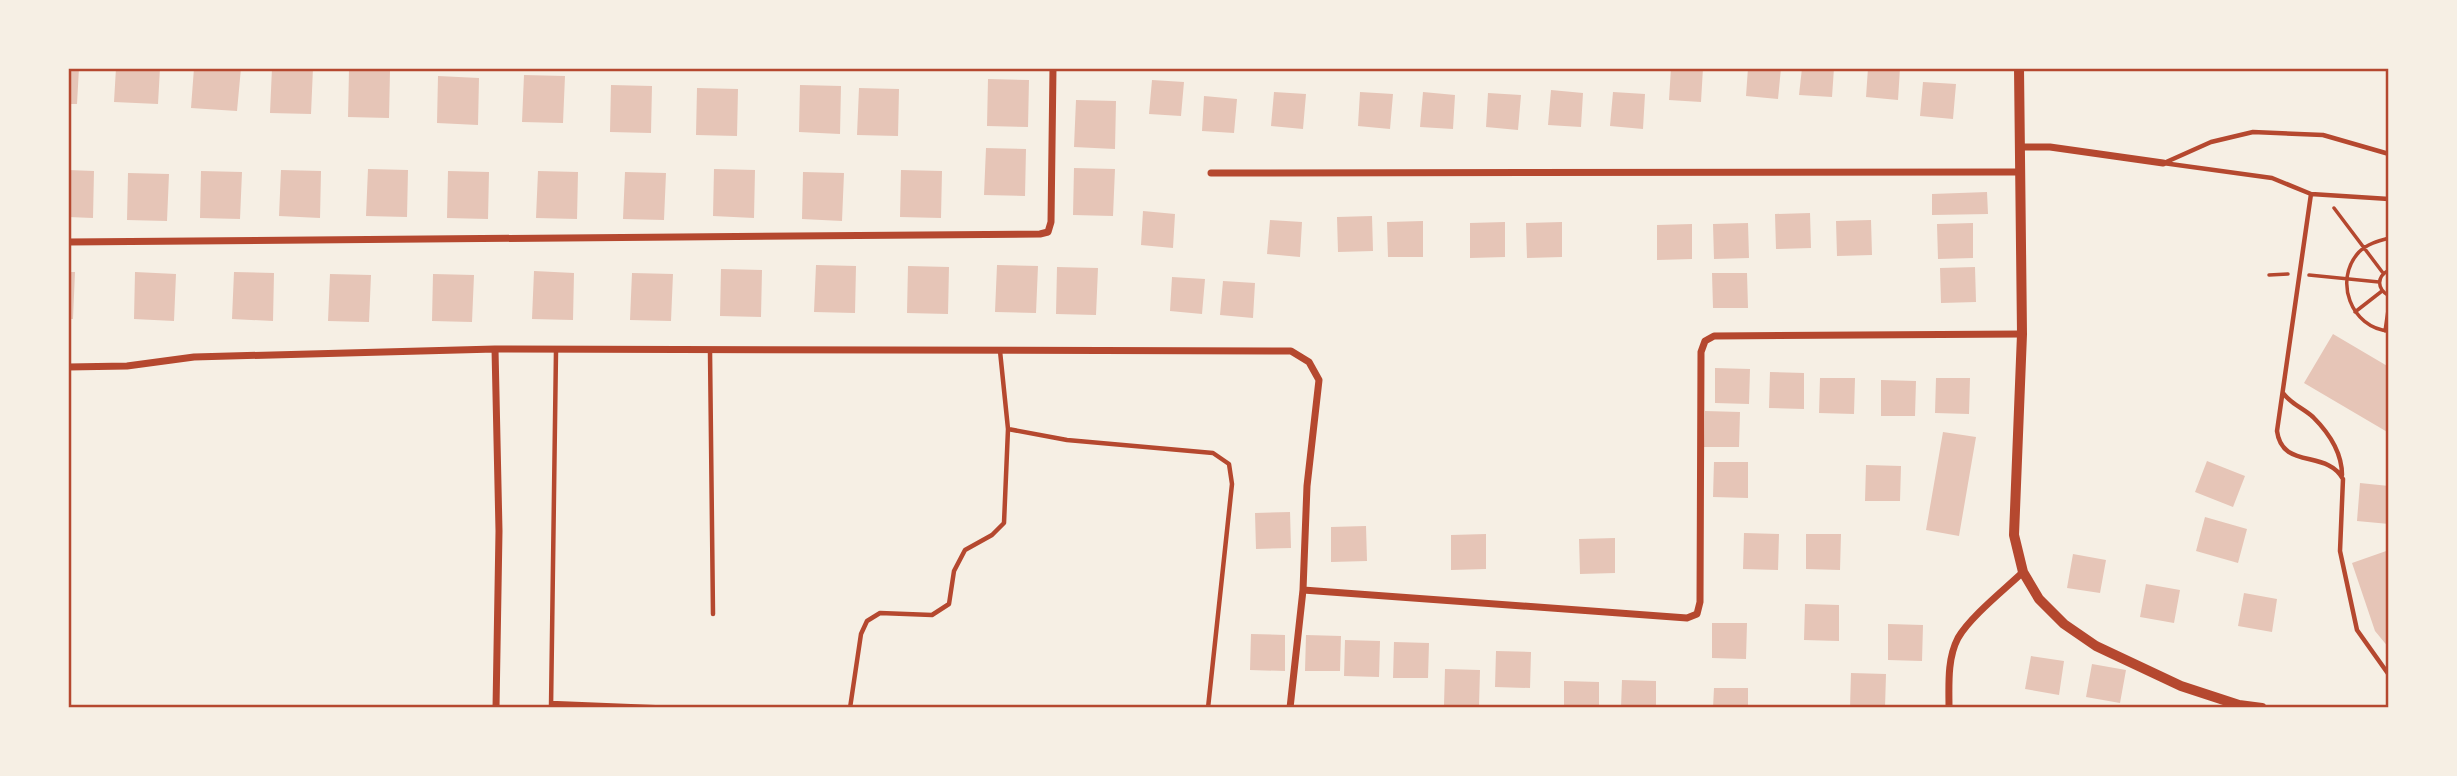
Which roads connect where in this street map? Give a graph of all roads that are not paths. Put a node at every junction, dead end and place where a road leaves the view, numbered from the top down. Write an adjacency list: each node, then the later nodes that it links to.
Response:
1 (1053, 68): 10 (street)
2 (2019, 68): 3 (street)
3 (2020, 147): 5 (street); 6 (street)
4 (2389, 154): 5 (lane)
5 (2163, 163): 8 (lane)
6 (2021, 172): 7 (street); 11 (street)
7 (1211, 173)
8 (2311, 194): 9 (lane); 17 (lane)
9 (2389, 199)
10 (68, 242)
11 (2022, 334): 20 (street); 21 (street)
12 (495, 349): 13 (street); 16 (street); 25 (street)
13 (556, 351): 14 (street); 24 (lane)
14 (710, 351): 15 (street); 22 (lane)
15 (1000, 351): 18 (lane); 21 (street)
16 (68, 367)
17 (2283, 393): 19 (lane); 19 (lane)
18 (1008, 429): 27 (lane); 28 (lane)
19 (2343, 479): 23 (lane)
20 (2023, 572): 30 (street); 31 (street)
21 (1303, 590): 29 (street)
22 (713, 614)
23 (2389, 675)
24 (551, 705): 26 (lane)
25 (496, 708)
26 (674, 708)
27 (850, 708)
28 (1209, 708)
29 (1290, 708)
30 (1949, 708)
31 (2262, 708)

